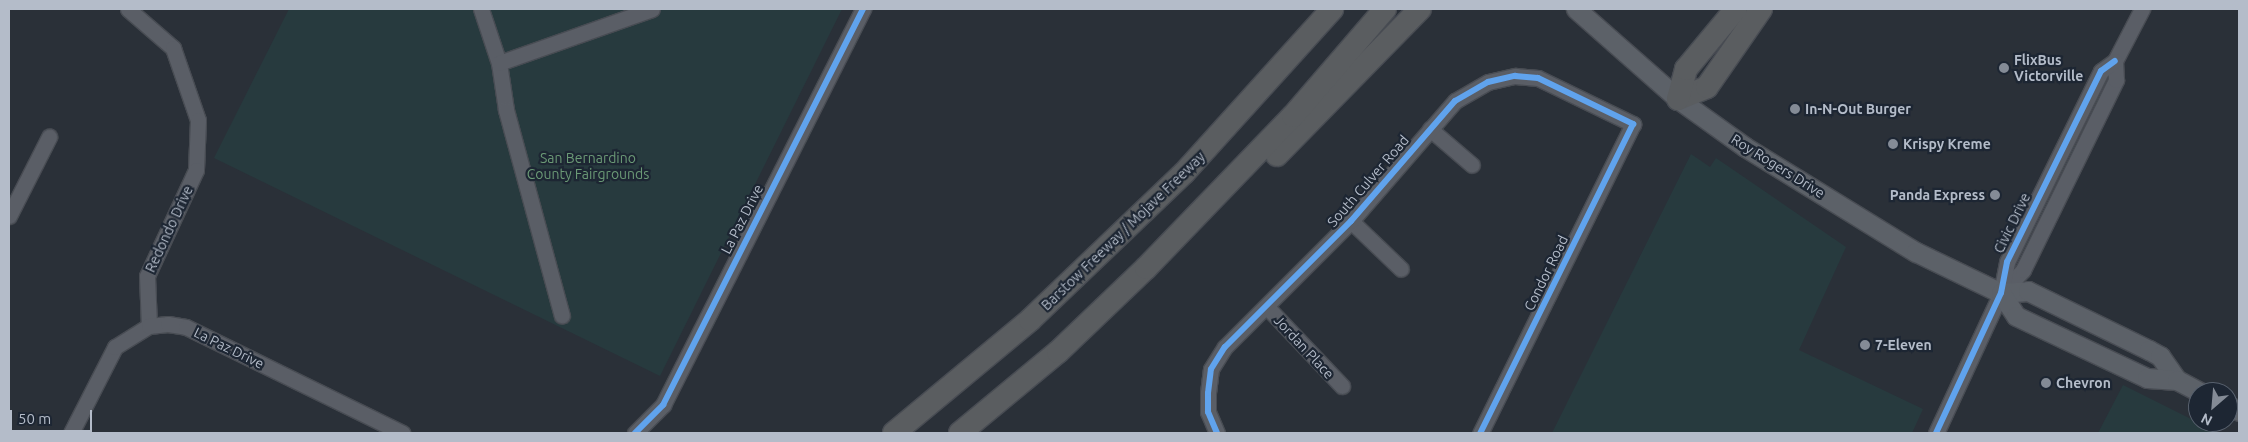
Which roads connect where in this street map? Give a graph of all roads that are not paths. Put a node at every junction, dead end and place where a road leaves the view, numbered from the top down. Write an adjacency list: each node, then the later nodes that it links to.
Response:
1 (128, 9): 25 (street, Redondo Drive)
2 (481, 9): 12 (street)
3 (652, 9): 12 (street)
4 (862, 9): 31 (street, La Paz Drive)
5 (1332, 9): 32 (highway, Barstow Freeway / Mojave Freeway)
6 (1384, 9): 20 (highway)
7 (1420, 9): 20 (highway)
8 (1576, 9): 13 (main road, Roy Rogers Drive)
9 (1736, 9): 13 (highway)
10 (1761, 9): 13 (highway)
11 (2142, 9): 22 (street)
12 (499, 62): 24 (street)
13 (1678, 99): 22 (main road, Roy Rogers Drive)
14 (1633, 124): 15 (street, South Culver Road); 35 (street, Condor Road)
15 (1430, 128): 17 (street); 19 (street, South Culver Road)
16 (49, 137): 18 (street)
17 (1472, 165)
18 (9, 216)
19 (1350, 221): 21 (street); 23 (street, South Culver Road)
20 (1146, 268): 33 (highway)
21 (1400, 269)
22 (2001, 293): 26 (main road, Roy Rogers Drive); 26 (main road, Roy Rogers Drive); 36 (street)
23 (1267, 307): 27 (street, Jordan Place); 34 (street, South Culver Road)
24 (562, 316)
25 (149, 326): 29 (street); 30 (street, La Paz Drive)
26 (2177, 380): 28 (main road, Roy Rogers Drive)
27 (1342, 386)
28 (2188, 386)
29 (71, 433)
30 (402, 433)
31 (635, 433)
32 (894, 433)
33 (960, 433)
34 (1217, 433)
35 (1480, 433)
36 (1936, 433)

